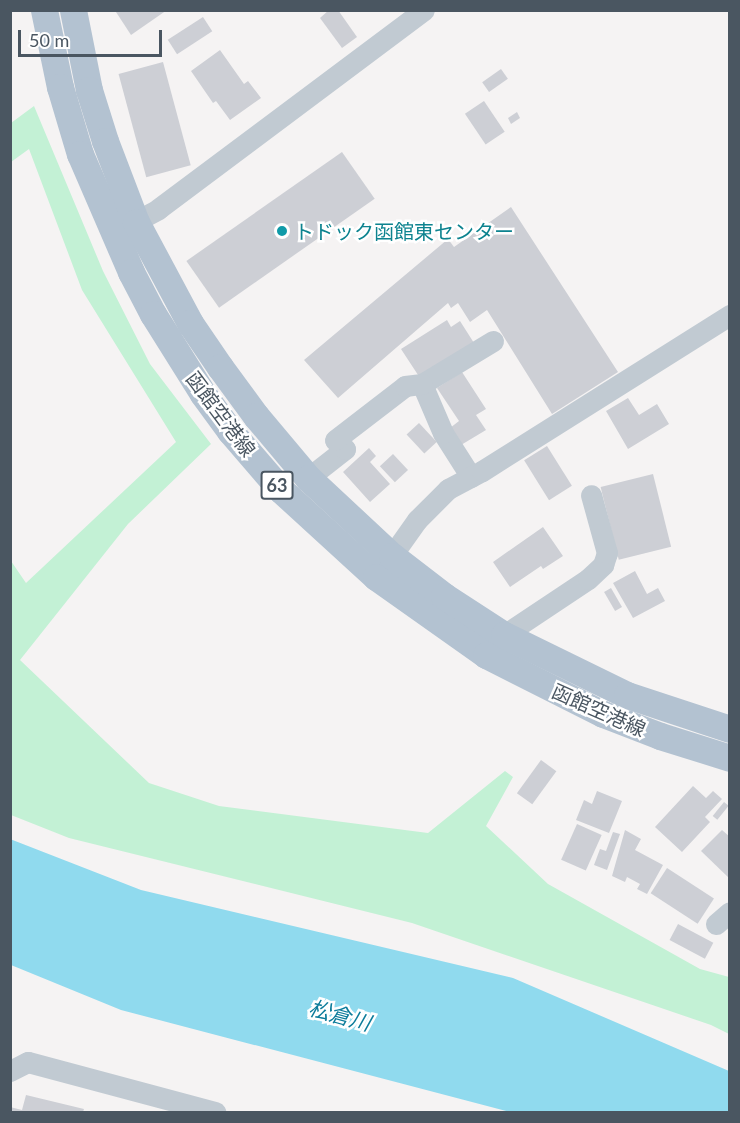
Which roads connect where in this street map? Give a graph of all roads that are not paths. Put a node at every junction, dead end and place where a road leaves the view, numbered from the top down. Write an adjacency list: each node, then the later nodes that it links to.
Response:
1 (44, 10): 5 (main road, 函館空港線 / 63)
2 (73, 10): 4 (main road, 函館空港線 / 63)
3 (424, 10): 4 (street)
4 (136, 222): 5 (street); 10 (main road, 函館空港線 / 63)
5 (112, 234): 13 (main road, 函館空港線 / 63)
6 (729, 315): 9 (street)
7 (493, 340): 8 (street)
8 (422, 384): 9 (street); 10 (street)
9 (471, 477): 12 (street)
10 (309, 478): 12 (main road, 函館空港線 / 63)
11 (591, 495): 14 (street)
12 (392, 556): 13 (street); 14 (main road, 函館空港線 / 63)
13 (376, 578): 15 (main road, 函館空港線 / 63)
14 (504, 635): 15 (street); 16 (main road, 函館空港線 / 63)
15 (486, 655): 17 (main road, 函館空港線 / 63)
16 (729, 729)
17 (729, 758)
18 (10, 1071): 19 (street)
19 (215, 1113)

